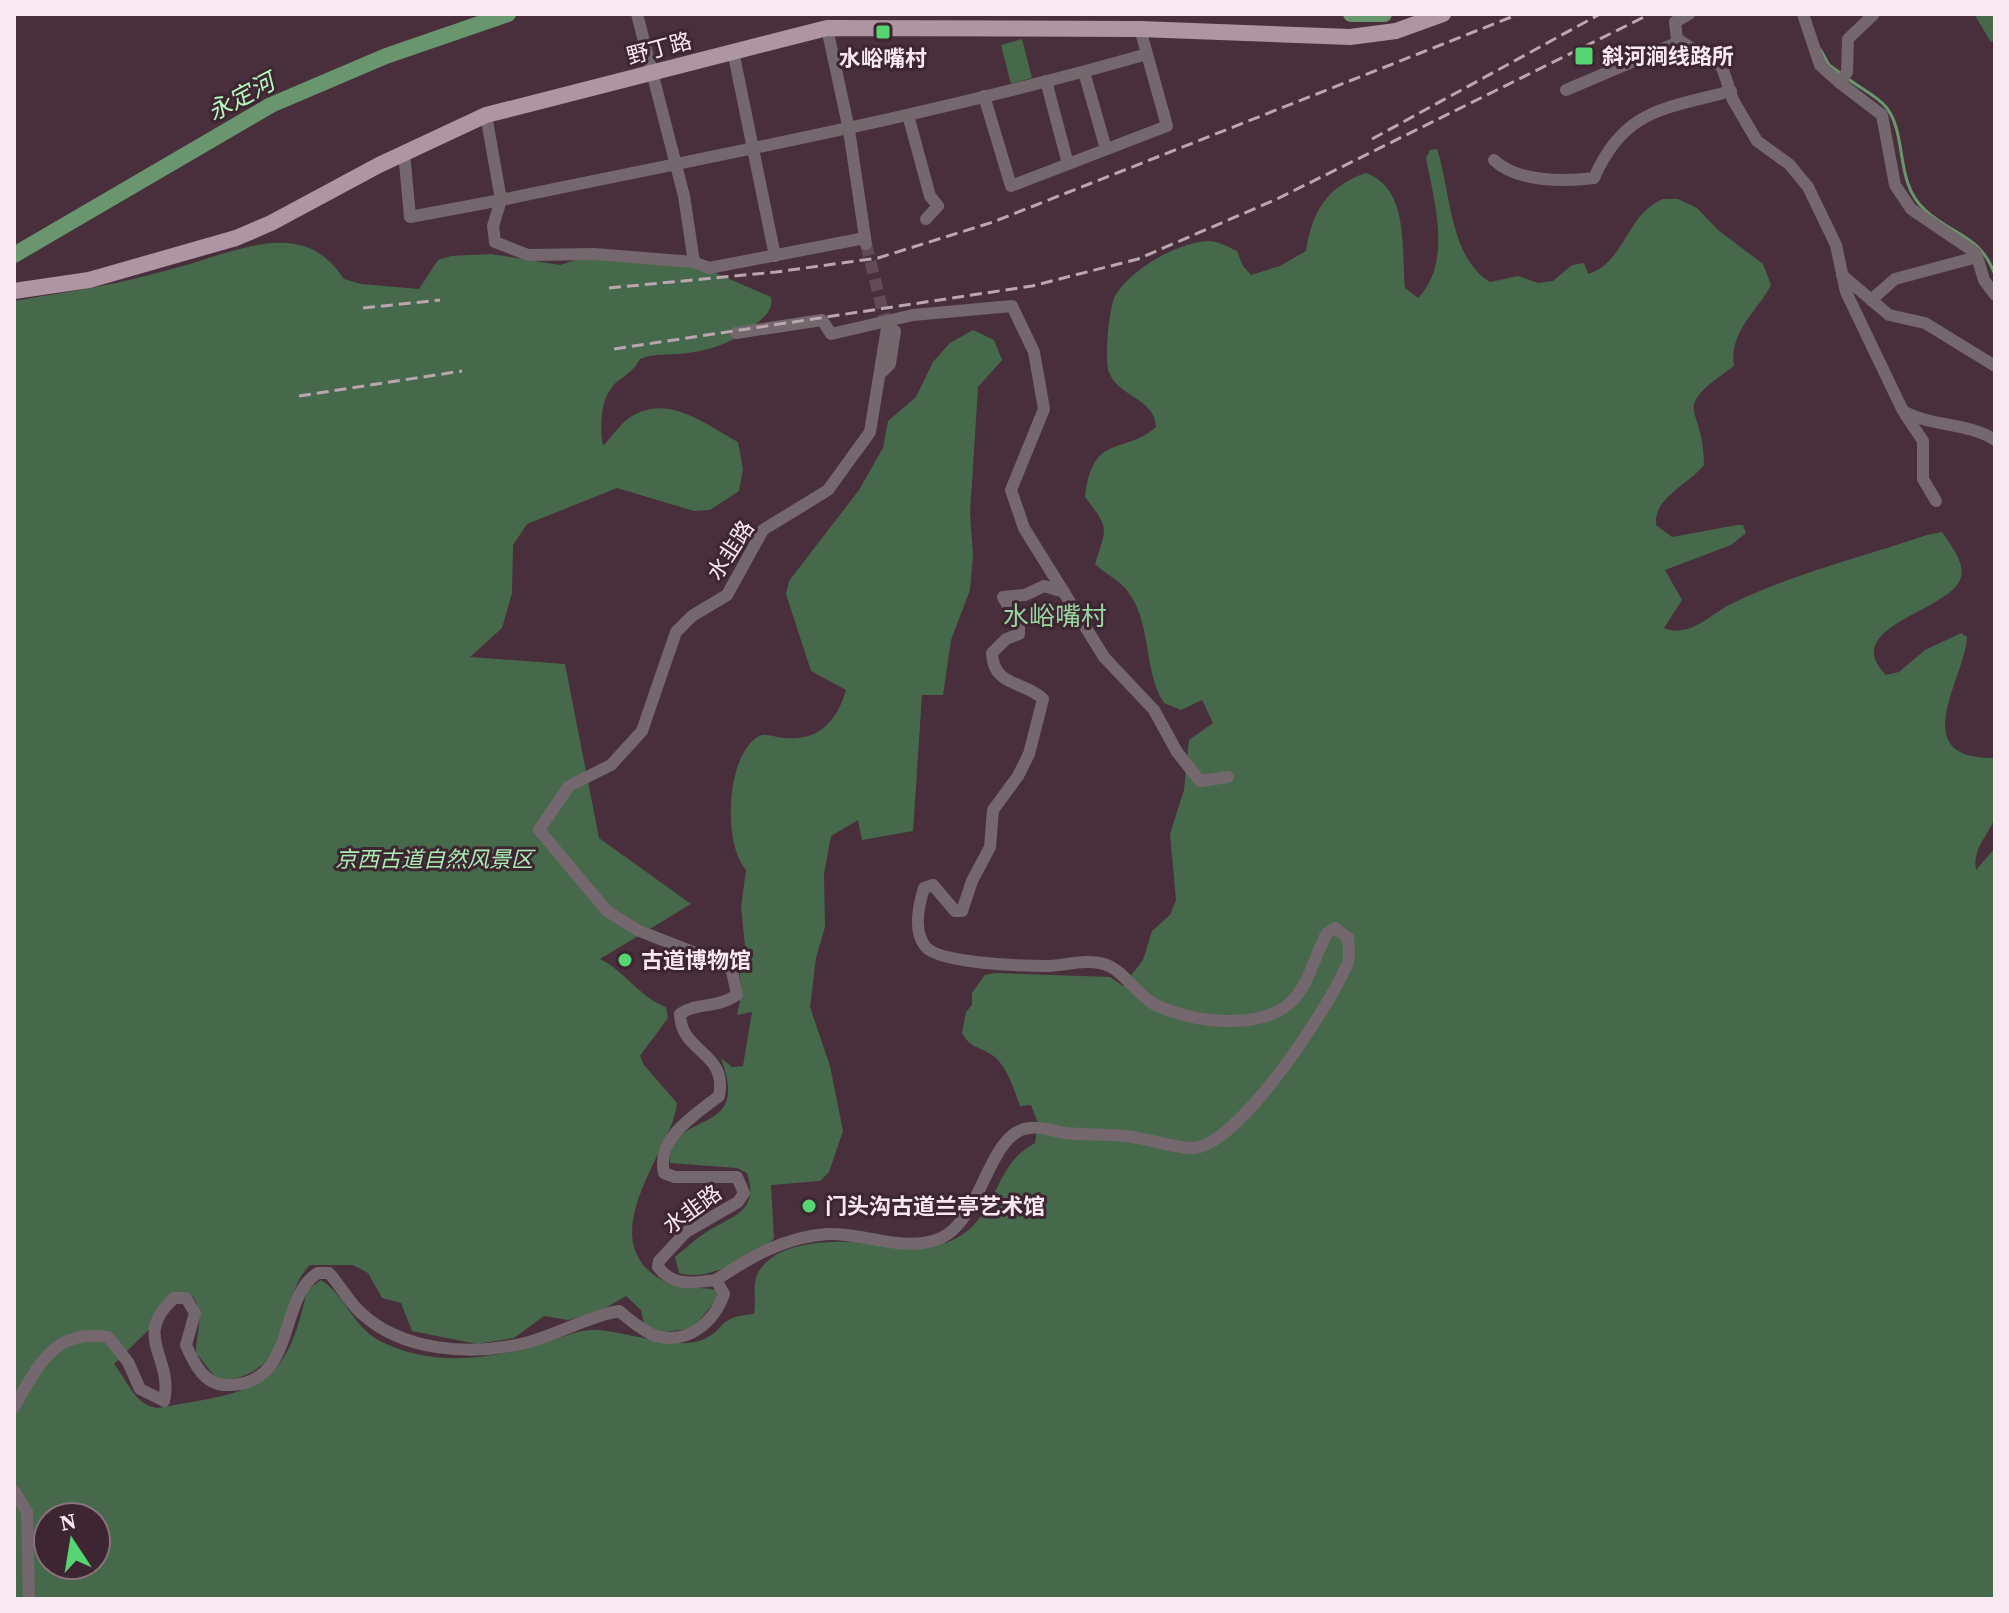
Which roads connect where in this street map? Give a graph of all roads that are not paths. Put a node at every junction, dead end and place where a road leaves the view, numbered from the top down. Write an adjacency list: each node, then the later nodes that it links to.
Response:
1 (637, 14): 11 (street)
2 (1443, 14): 7 (main road, 野丁路)
3 (1689, 14): 8 (street)
4 (1874, 14): 13 (street)
5 (1804, 18): 13 (street)
6 (827, 28): 7 (main road, 野丁路); 9 (main road, 野丁路); 20 (street)
7 (1140, 29): 10 (street)
8 (1681, 41): 15 (street); 16 (street)
9 (733, 51): 11 (main road, 野丁路); 21 (street)
10 (1147, 54): 12 (street); 22 (street)
11 (650, 69): 18 (main road, 野丁路); 25 (street)
12 (1084, 72): 14 (street); 22 (street)
13 (1843, 78): 30 (street)
14 (1046, 81): 17 (street); 26 (street)
15 (1566, 90)
16 (1731, 91): 24 (street); 32 (street)
17 (984, 96): 19 (street); 26 (street)
18 (486, 115): 23 (main road, 野丁路); 27 (street)
19 (908, 115): 20 (street); 28 (street)
20 (849, 130): 21 (street); 29 (street)
21 (755, 148): 25 (street); 29 (street)
22 (1106, 149): 26 (street)
23 (404, 152): 27 (street); 33 (main road, 野丁路)
24 (1494, 160)
25 (676, 164): 27 (street); 31 (street)
26 (1068, 164)
27 (501, 200): 31 (street)
28 (926, 219)
29 (775, 256): 31 (street)
30 (1977, 257): 34 (street); 35 (street)
31 (694, 262)
32 (1842, 275): 35 (street); 41 (street)
33 (14, 291)
34 (1995, 295)
35 (1871, 300): 39 (street)
36 (936, 314): 38 (street); 40 (street); 44 (street)
37 (887, 328): 40 (street, 水韭路)
38 (736, 333)
39 (1995, 366)
40 (880, 375): 46 (street, 水韭路)
41 (1903, 411): 42 (street); 43 (street)
42 (1995, 440)
43 (1936, 501)
44 (1064, 592): 45 (street); 46 (street)
45 (1228, 777)
46 (716, 1280): 47 (street)
47 (14, 1407)
48 (14, 1491): 49 (street)
49 (29, 1599)

